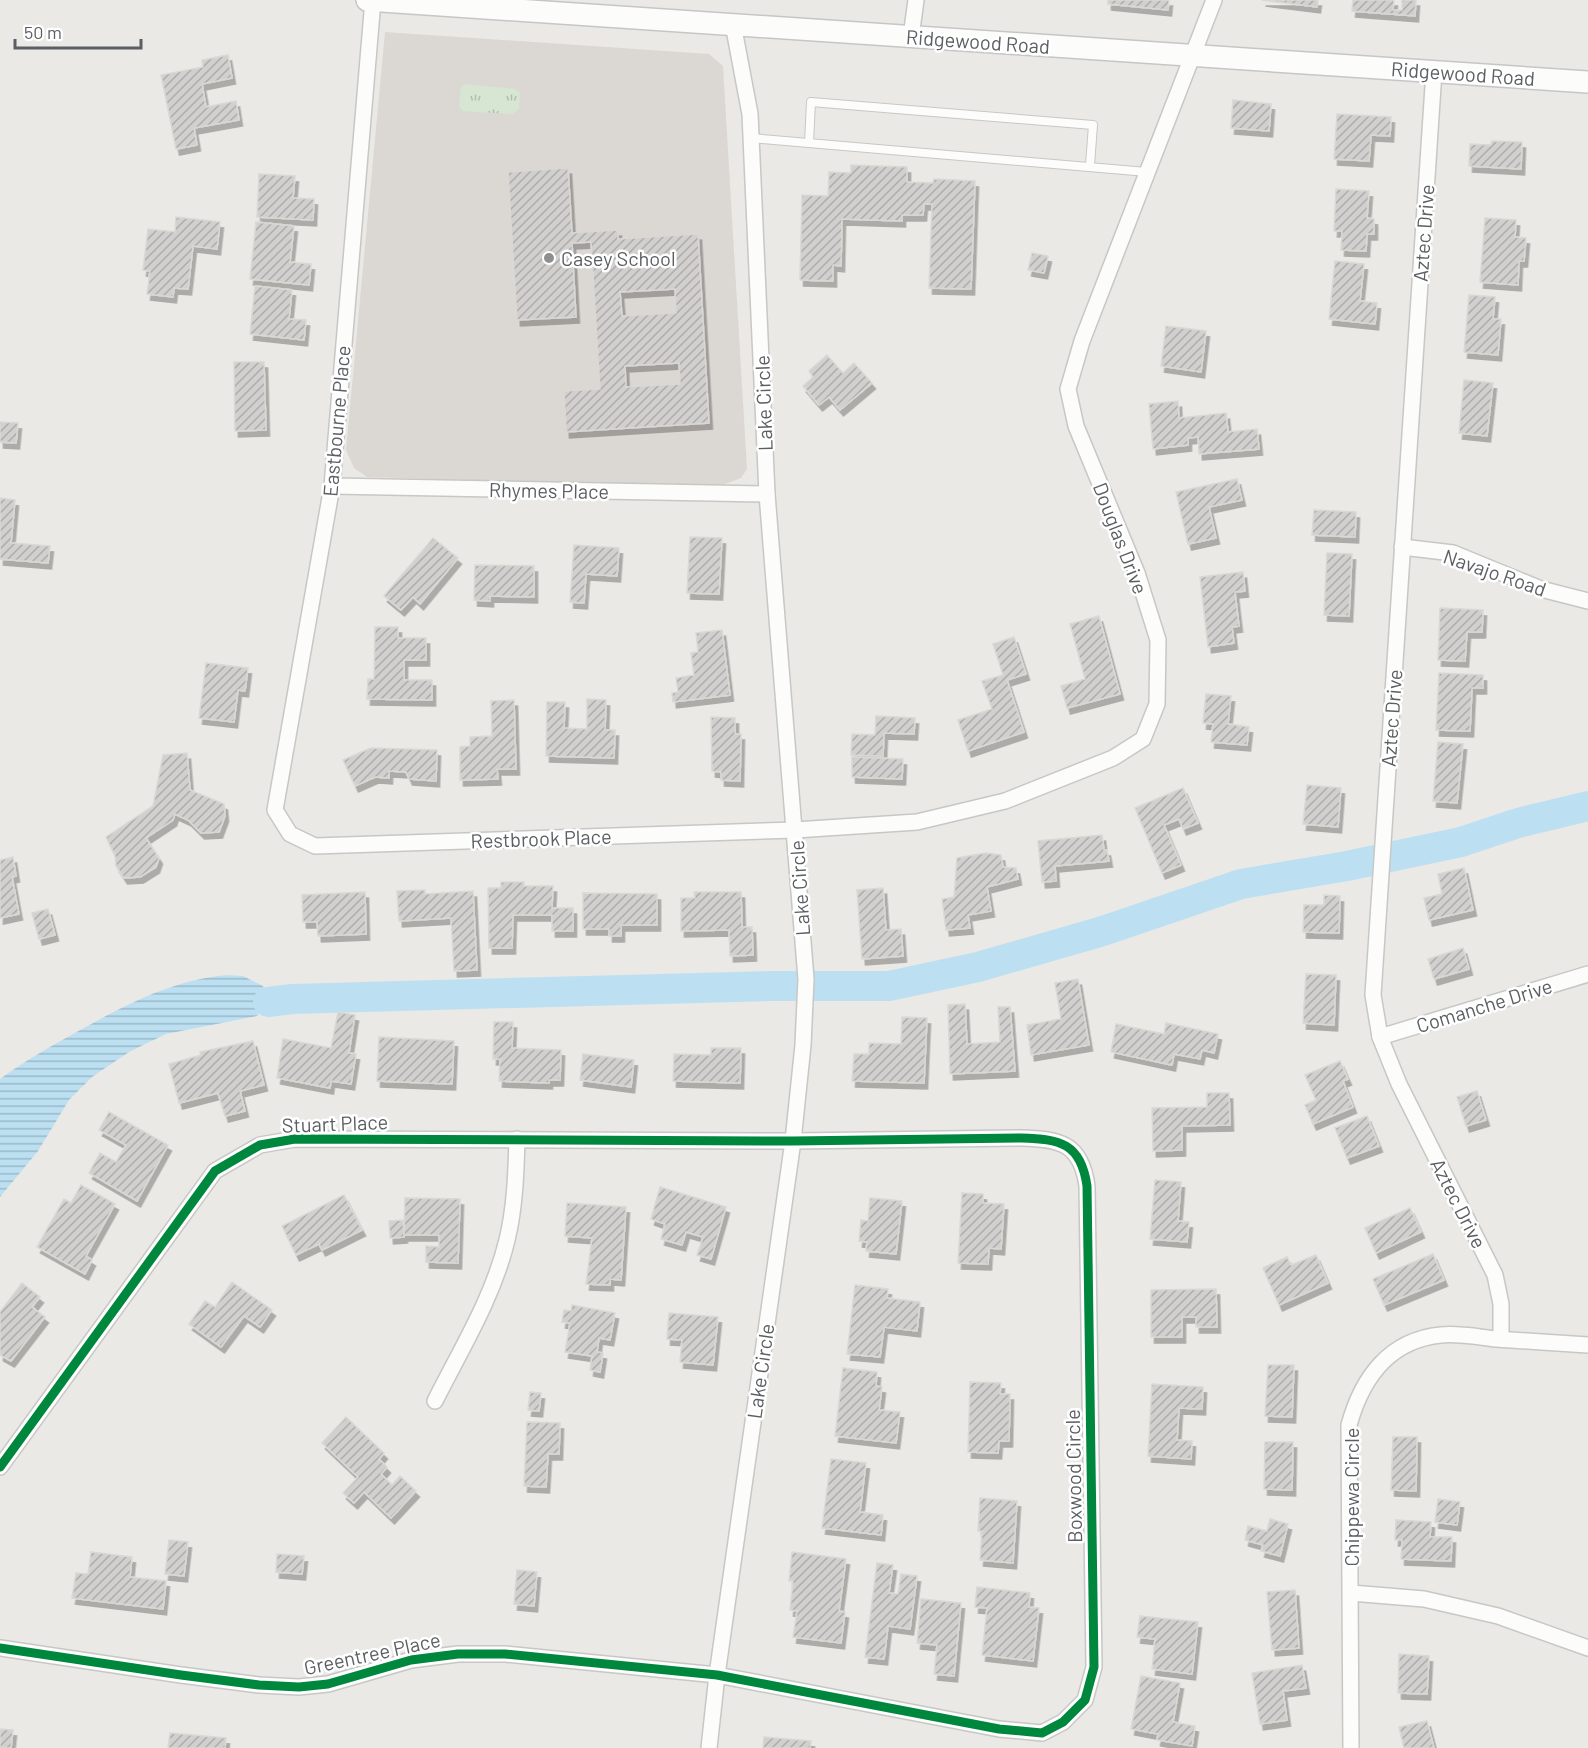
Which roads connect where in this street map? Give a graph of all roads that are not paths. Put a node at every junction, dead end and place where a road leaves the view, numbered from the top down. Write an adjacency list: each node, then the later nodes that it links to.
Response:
1 (367, 0): 2 (street, Ridgewood Road)
2 (373, 0): 5 (street, Ridgewood Road); 14 (street, Eastbourne Place)
3 (916, 0): 6 (street)
4 (1214, 0): 7 (street, Douglas Drive)
5 (733, 24): 6 (street, Ridgewood Road); 10 (street, Lake Circle)
6 (911, 37): 7 (street, Ridgewood Road)
7 (1192, 55): 8 (street, Ridgewood Road); 13 (street, Douglas Drive)
8 (1434, 70): 9 (street, Ridgewood Road); 16 (street, Aztec Drive)
9 (1588, 82)
10 (751, 138): 11 (lane); 15 (street, Lake Circle)
11 (809, 142): 12 (lane); 12 (lane)
12 (1090, 165): 13 (lane)
13 (1147, 172): 18 (street, Douglas Drive)
14 (332, 486): 15 (street, Rhymes Place); 19 (street, Eastbourne Place)
15 (767, 494): 18 (street, Lake Circle)
16 (1402, 547): 17 (street, Navajo Road); 21 (street, Aztec Drive)
17 (1588, 601)
18 (795, 830): 19 (street, Restbrook Place); 23 (street, Lake Circle)
19 (290, 834)
20 (1588, 974): 21 (street, Comanche Drive)
21 (1380, 1037): 24 (street, Aztec Drive)
22 (517, 1139): 23 (street, Stuart Place); 26 (street); 27 (street, Stuart Place)
23 (793, 1141): 31 (street, Lake Circle); 31 (street, Boxwood Circle)
24 (1501, 1339): 25 (street, Chippewa Circle); 28 (street, Chippewa Circle)
25 (1588, 1345)
26 (435, 1401)
27 (0, 1467)
28 (1351, 1593): 30 (street); 33 (street, Chippewa Circle)
29 (0, 1648): 31 (street, Greentree Place)
30 (1588, 1648)
31 (717, 1675): 32 (street, Lake Circle)
32 (709, 1748)
33 (1351, 1748)

